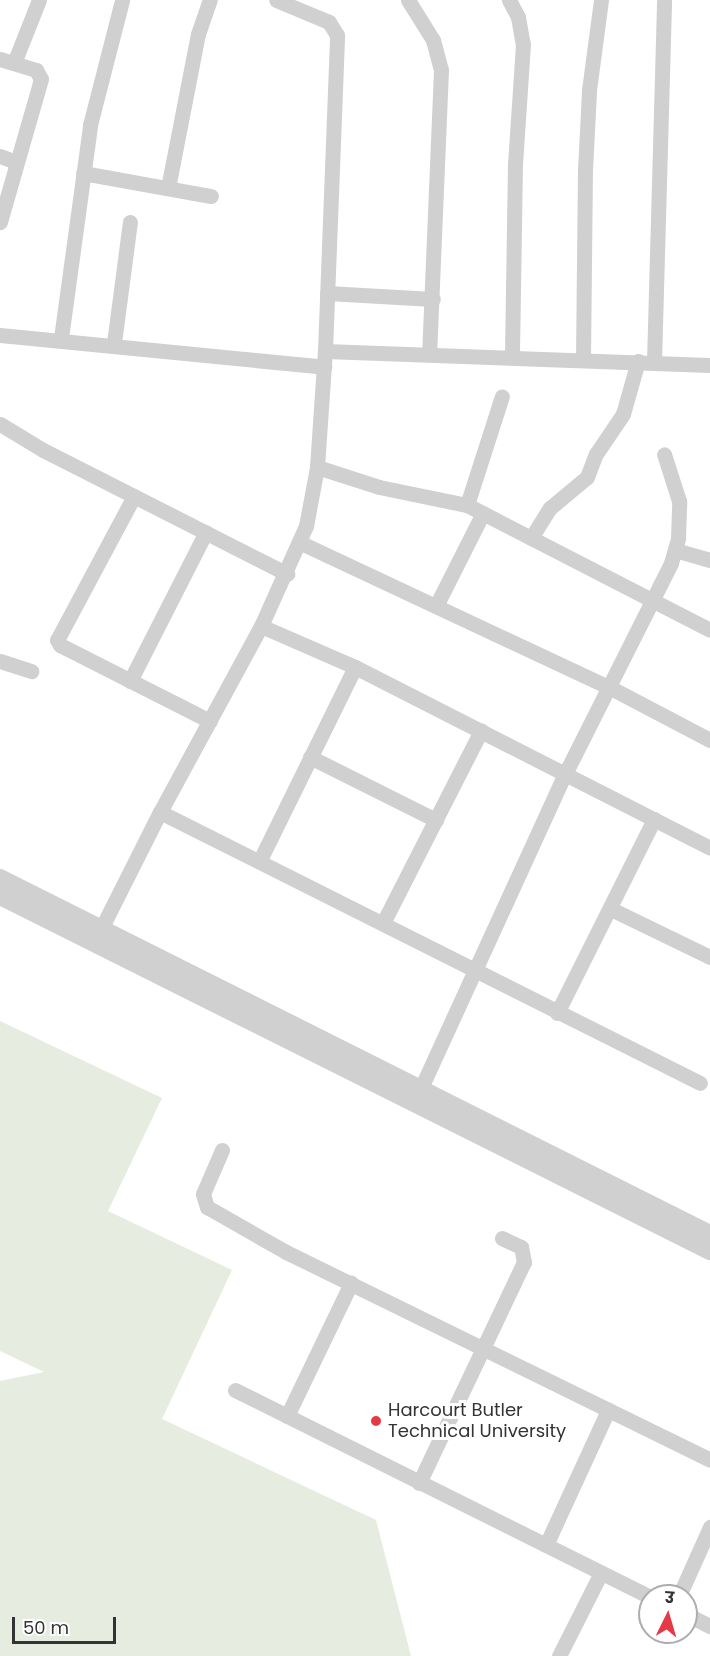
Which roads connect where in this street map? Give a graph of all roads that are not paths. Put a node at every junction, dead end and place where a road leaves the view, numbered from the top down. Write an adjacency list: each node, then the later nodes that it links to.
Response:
1 (39, 0): 9 (street)
2 (122, 0): 12 (street)
3 (210, 0): 13 (street)
4 (276, 0): 17 (street)
5 (408, 0): 18 (street)
6 (509, 0): 24 (street)
7 (601, 0): 25 (street)
8 (664, 0): 26 (street)
9 (7, 61): 11 (street)
10 (0, 156): 11 (street)
11 (16, 162): 15 (street)
12 (82, 173): 13 (street); 20 (street)
13 (168, 188): 14 (street)
14 (211, 196)
15 (0, 222)
16 (130, 222): 21 (street)
17 (327, 293): 18 (street); 22 (street)
18 (433, 299): 23 (street)
19 (0, 335): 20 (street)
20 (61, 338): 21 (street)
21 (114, 344): 28 (street)
22 (326, 351): 23 (street); 28 (street)
23 (429, 353): 24 (street)
24 (512, 357): 25 (street)
25 (583, 359): 26 (street)
26 (646, 362): 27 (street); 37 (street)
27 (710, 364)
28 (324, 367): 32 (street)
29 (502, 396): 34 (street)
30 (0, 424): 33 (street)
31 (664, 454): 39 (street)
32 (317, 467): 34 (street); 38 (street)
33 (134, 496): 36 (street); 49 (street)
34 (467, 505): 35 (street)
35 (483, 513): 37 (street); 43 (street)
36 (206, 532): 41 (street); 49 (street)
37 (531, 538): 42 (street)
38 (301, 543): 41 (street); 43 (street)
39 (675, 549): 40 (street); 42 (street)
40 (710, 560)
41 (287, 574): 44 (street)
42 (651, 601): 45 (street); 50 (street)
43 (436, 606): 50 (street)
44 (261, 626): 47 (street); 51 (street)
45 (710, 630)
46 (0, 661): 48 (street)
47 (355, 667): 52 (street); 54 (street)
48 (31, 671)
49 (130, 681): 51 (street)
50 (609, 687): 53 (street); 55 (street)
51 (210, 721): 56 (street)
52 (481, 731): 55 (street); 58 (street)
53 (710, 740)
54 (310, 758): 58 (street); 60 (street)
55 (565, 774): 57 (street); 66 (street)
56 (160, 812): 60 (street); 64 (street)
57 (654, 819): 59 (street); 62 (street)
58 (436, 820): 63 (street)
59 (710, 848)
60 (260, 860): 63 (street)
61 (5, 890): 64 (street)
62 (611, 909): 65 (street); 67 (street)
63 (383, 923): 66 (street)
64 (98, 935): 69 (street)
65 (710, 957)
66 (472, 970): 67 (street); 69 (street)
67 (557, 1013): 68 (street)
68 (700, 1083)
69 (417, 1096): 71 (street); 73 (street)
70 (222, 1150): 74 (street)
71 (710, 1234)
72 (502, 1238): 75 (street)
73 (710, 1251)
74 (351, 1283): 75 (street); 78 (street)
75 (483, 1348): 77 (street); 80 (street)
76 (235, 1390): 78 (street)
77 (608, 1410): 79 (street); 82 (street)
78 (286, 1416): 80 (street)
79 (710, 1460)
80 (419, 1483): 82 (street)
81 (710, 1527): 84 (street)
82 (546, 1545): 83 (street)
83 (601, 1573): 85 (street); 86 (street)
84 (684, 1584)
85 (638, 1591)
86 (559, 1656)

